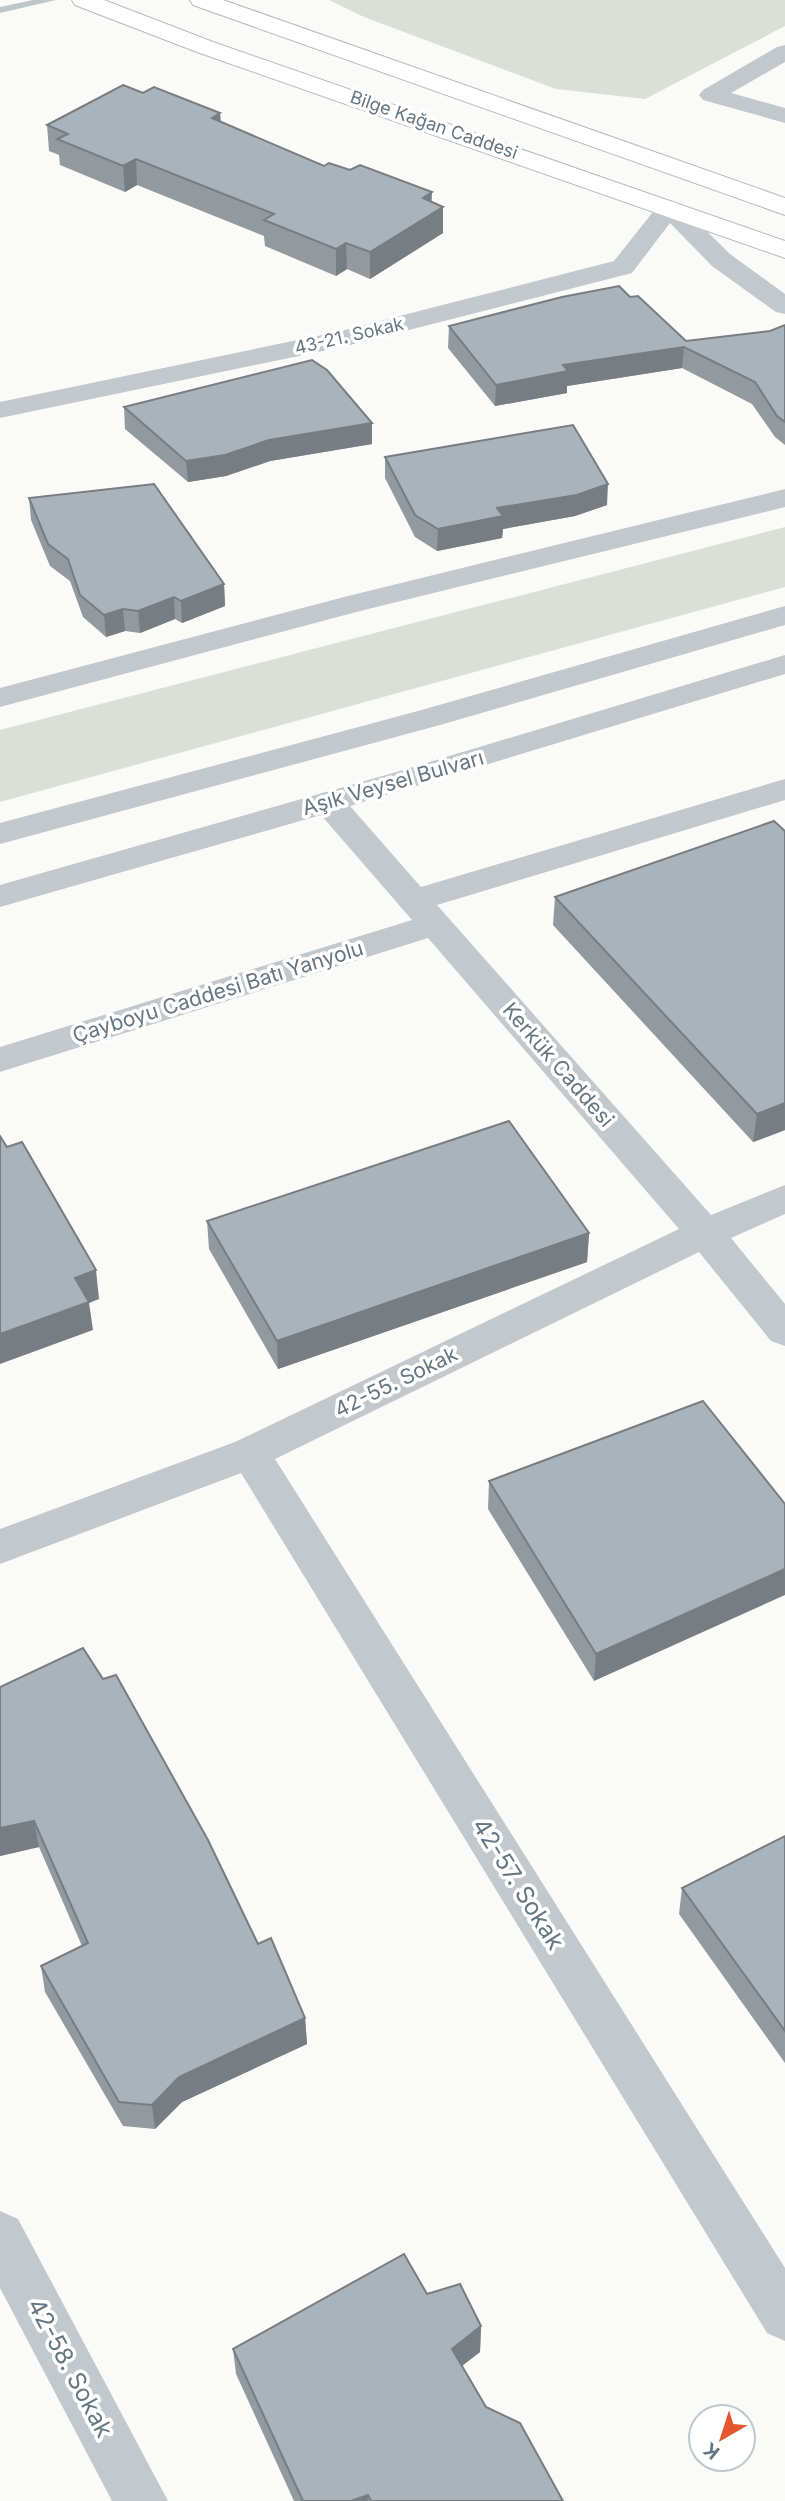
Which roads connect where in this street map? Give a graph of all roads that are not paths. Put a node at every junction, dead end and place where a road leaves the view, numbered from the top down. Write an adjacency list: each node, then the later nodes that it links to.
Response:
1 (83, 0): 6 (main road, Bilge Kağan Caddesi)
2 (201, 0): 5 (main road, Bilge Kağan Caddesi)
3 (785, 52): 4 (street)
4 (785, 116)
5 (785, 207)
6 (669, 208): 7 (main road, Bilge Kağan Caddesi); 8 (street); 9 (street, 43-21. Sokak)
7 (785, 250)
8 (785, 306)
9 (0, 411)
10 (785, 498): 13 (street)
11 (785, 615): 16 (street)
12 (785, 664): 15 (street, Aşık Veysel Bulvarı)
13 (0, 698)
14 (785, 789): 18 (street, Çayboyu Caddesi Batı Yanyolu)
15 (328, 802): 17 (street, Aşık Veysel Bulvarı); 18 (street, Kerkük Caddesi)
16 (0, 834)
17 (0, 896)
18 (425, 912): 19 (street, Çayboyu Caddesi Batı Yanyolu); 21 (street, Kerkük Caddesi)
19 (0, 1060)
20 (785, 1199): 21 (street, 42-55. Sokak)
21 (705, 1233): 22 (street, Kerkük Caddesi); 23 (street, 42-55. Sokak)
22 (785, 1331)
23 (250, 1453): 24 (street, 42-55. Sokak); 26 (street, 42-57. Sokak)
24 (0, 1547)
25 (0, 2236): 27 (street, 42-58. Sokak)
26 (785, 2315)
27 (141, 2501)

